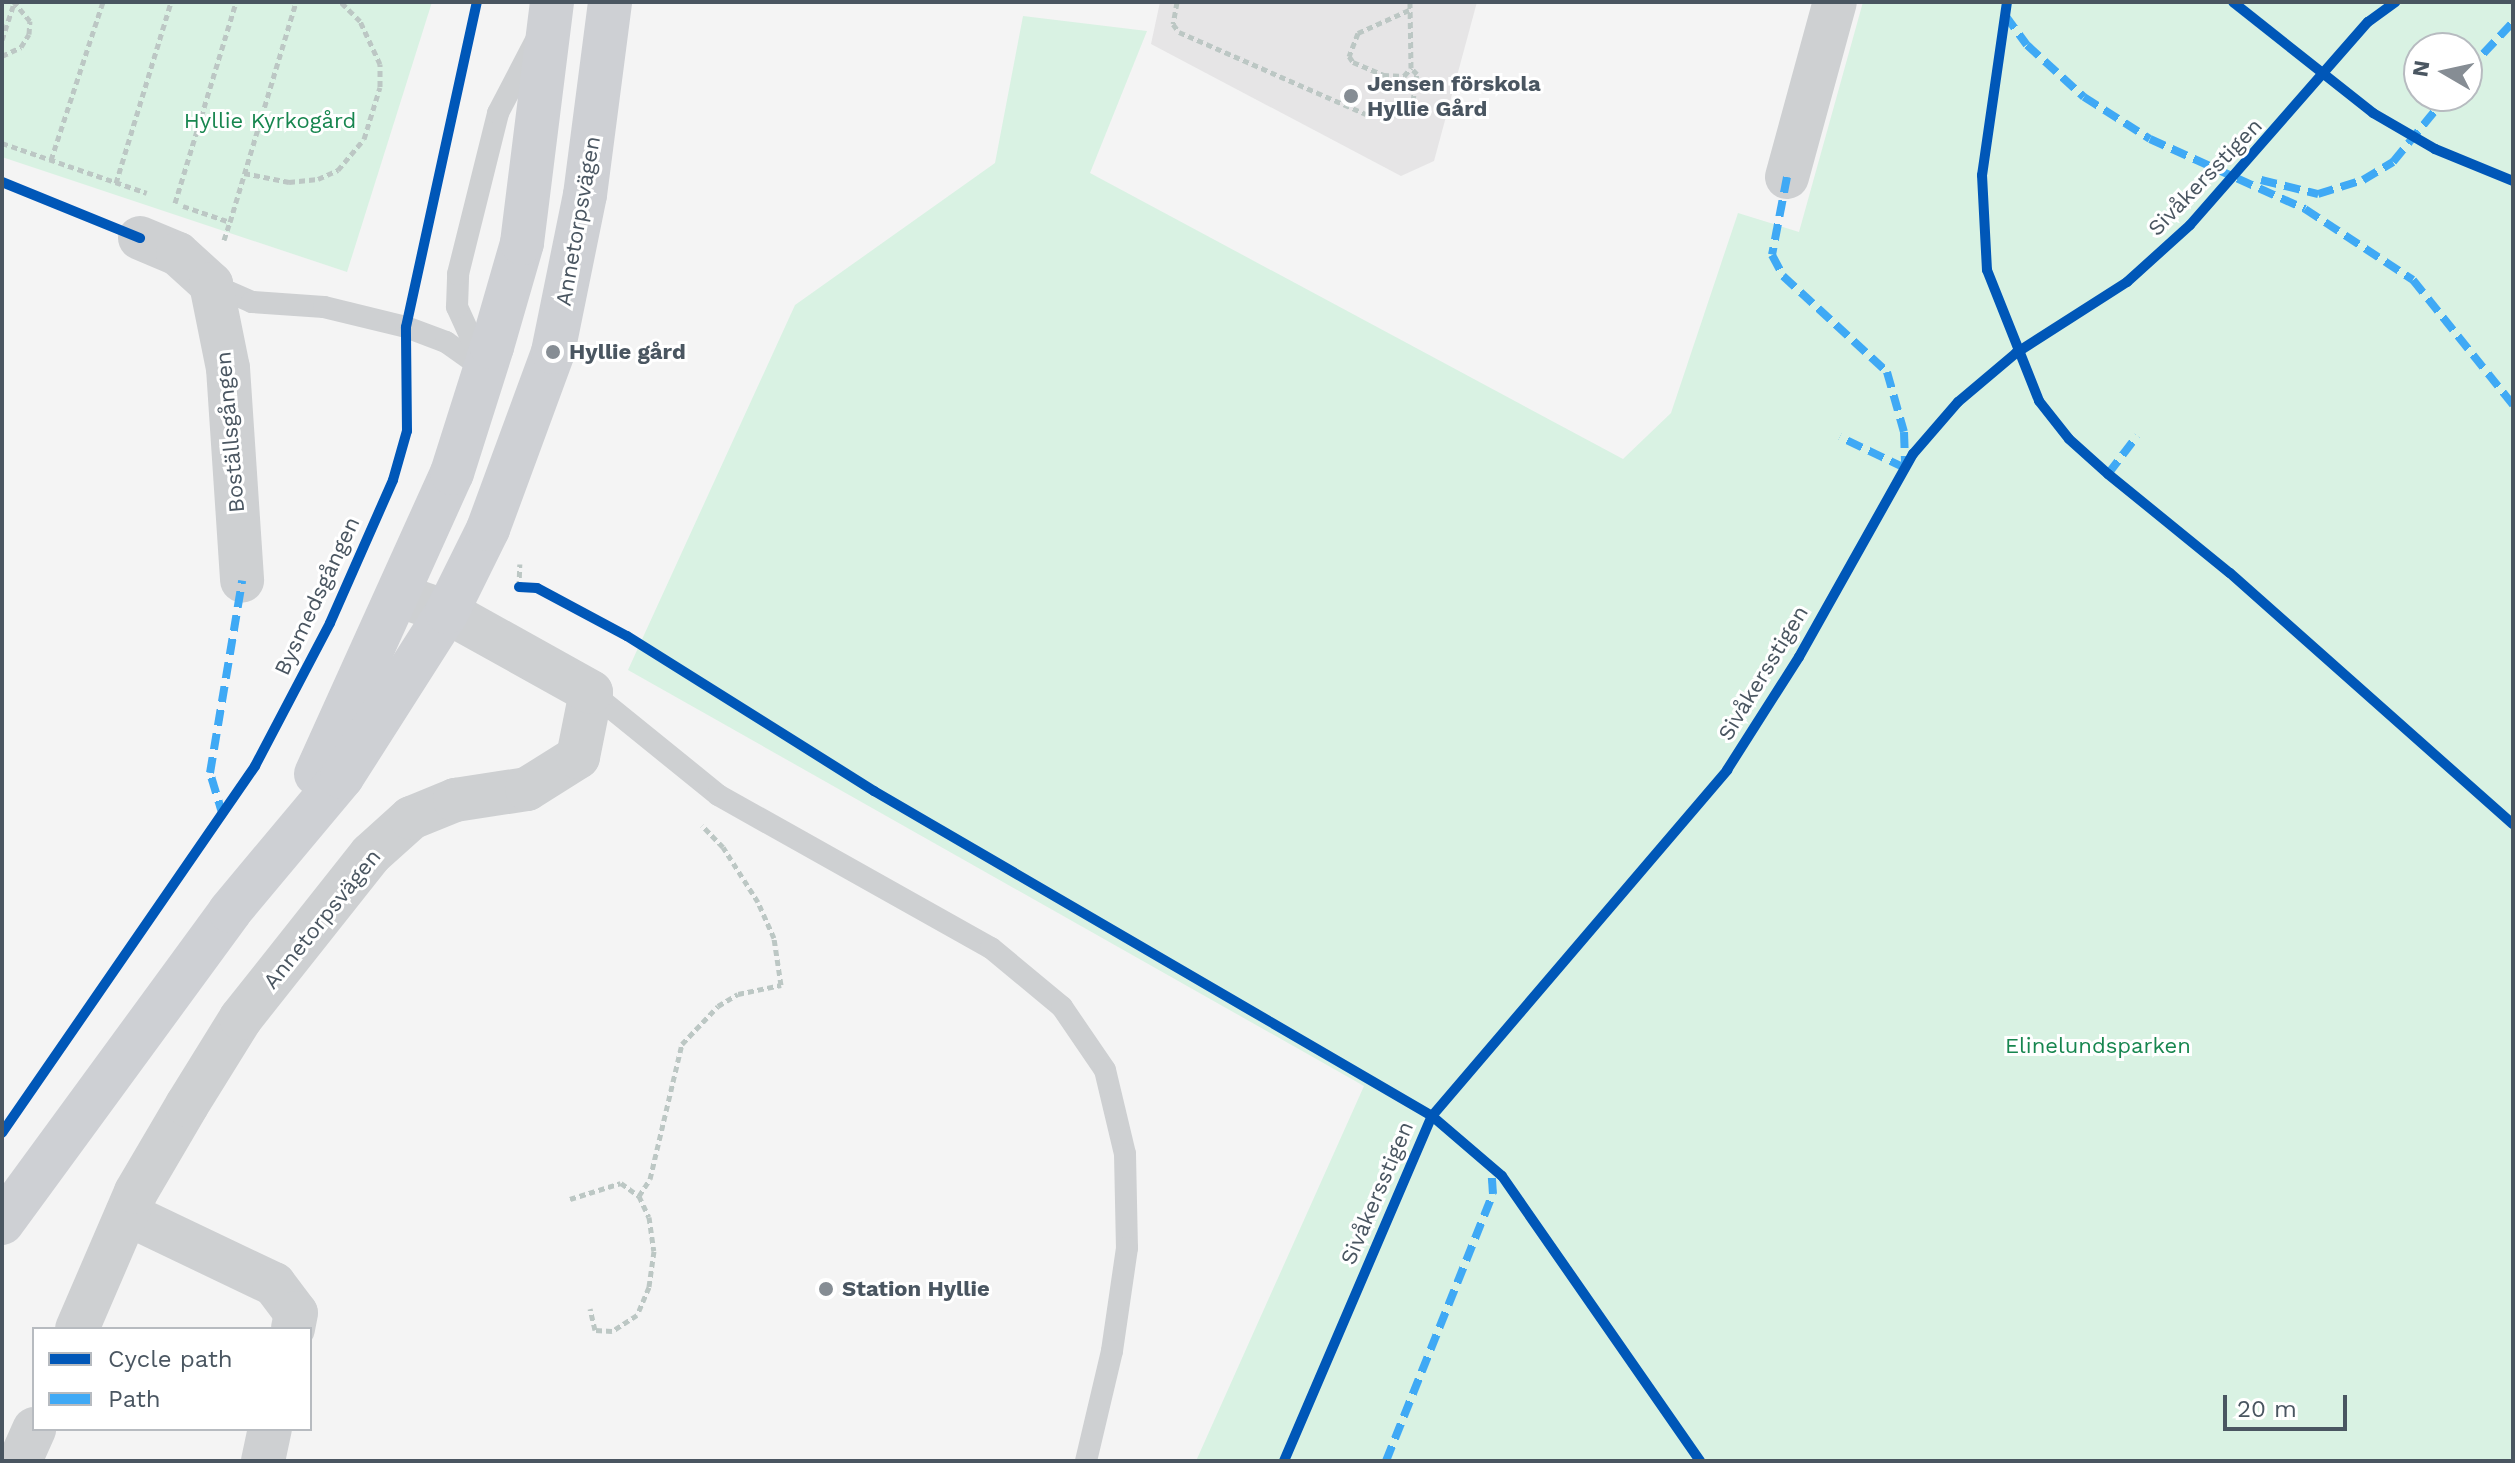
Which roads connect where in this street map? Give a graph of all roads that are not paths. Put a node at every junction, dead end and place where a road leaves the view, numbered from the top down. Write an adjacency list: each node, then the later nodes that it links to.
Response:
1 (610, 2): 10 (main road, Annetorpsvägen)
2 (1835, 2): 4 (street)
3 (552, 10): 7 (main road, Annetorpsvägen)
4 (1787, 177)
5 (140, 238): 6 (street)
6 (211, 284): 7 (lane); 8 (street, Boställsgången)
7 (485, 370): 9 (main road, Annetorpsvägen)
8 (242, 581)
9 (400, 596): 10 (street); 12 (main road, Annetorpsvägen)
10 (447, 612): 11 (street); 12 (main road, Annetorpsvägen)
11 (591, 692): 13 (street, Annetorpsvägen); 21 (lane)
12 (230, 911): 14 (main road, Annetorpsvägen)
13 (127, 1214): 15 (street, Annetorpsvägen); 16 (street)
14 (2, 1223)
15 (78, 1327)
16 (293, 1327)
17 (33, 1431): 19 (street)
18 (270, 1431): 20 (street)
19 (20, 1461)
20 (263, 1461)
21 (1086, 1461)

